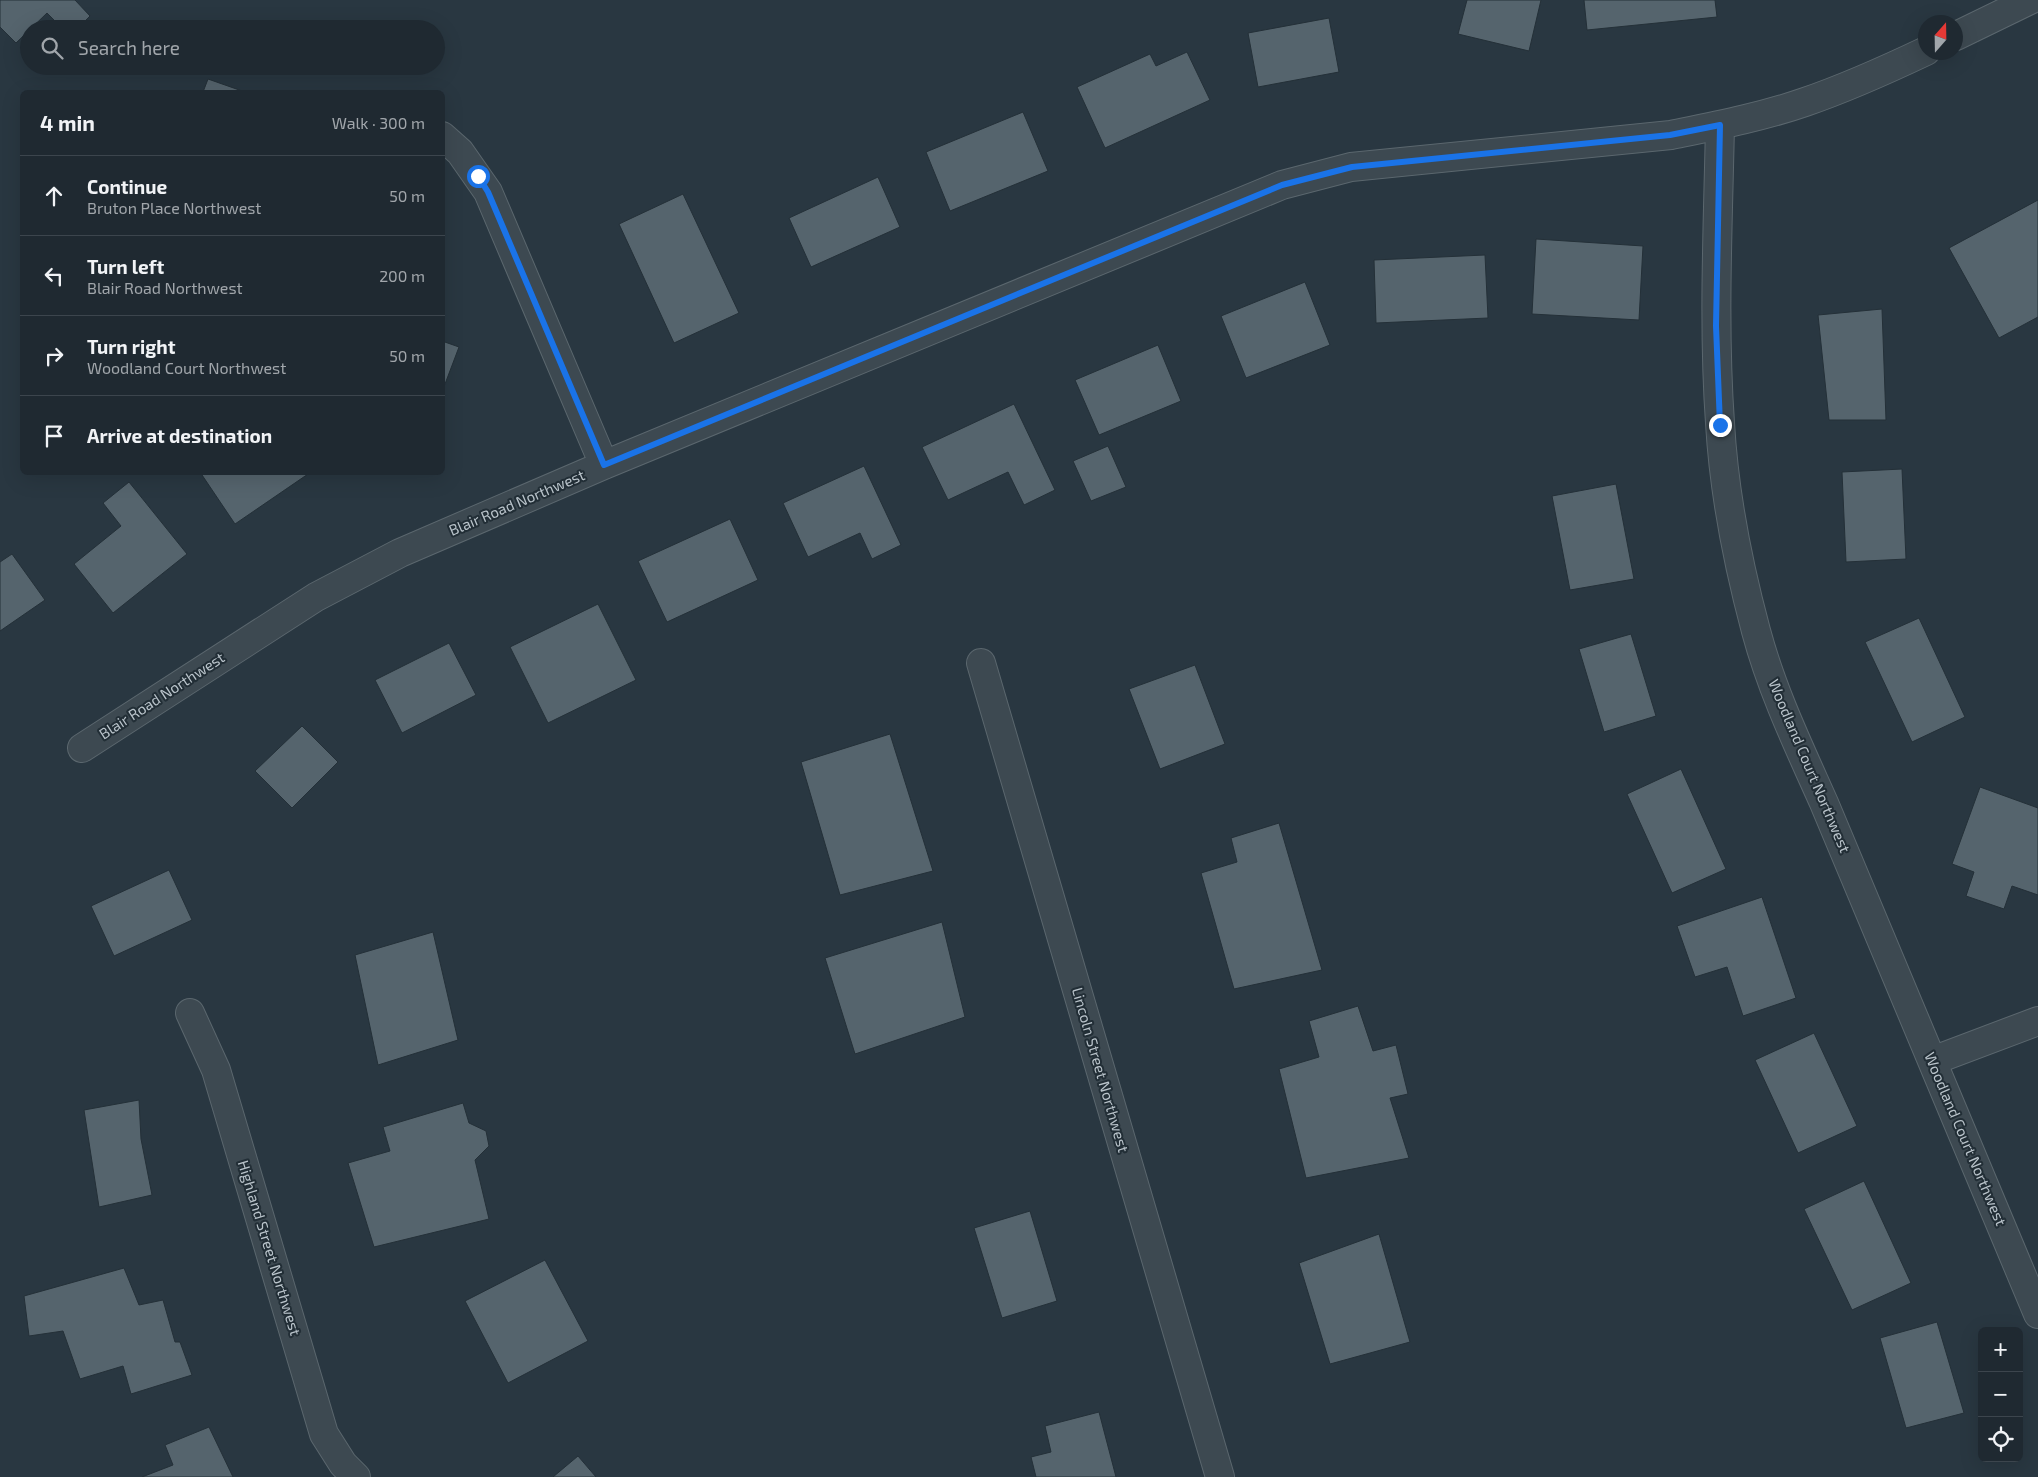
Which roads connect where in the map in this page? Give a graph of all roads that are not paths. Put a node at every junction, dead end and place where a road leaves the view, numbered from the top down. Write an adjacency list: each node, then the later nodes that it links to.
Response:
1 (2030, 0): 2 (street)
2 (1963, 33)
3 (1918, 55): 4 (street, Blair Road Northwest)
4 (1720, 125): 6 (street, Blair Road Northwest); 11 (street, Woodland Court Northwest)
5 (445, 139): 6 (street)
6 (604, 465): 8 (street, Blair Road Northwest)
7 (981, 663): 14 (street, Lincoln Street Northwest)
8 (82, 748)
9 (190, 1013): 13 (street, Highland Street Northwest)
10 (2038, 1021): 11 (street)
11 (1932, 1061): 12 (street, Woodland Court Northwest)
12 (2038, 1314)
13 (356, 1477)
14 (1220, 1477)

